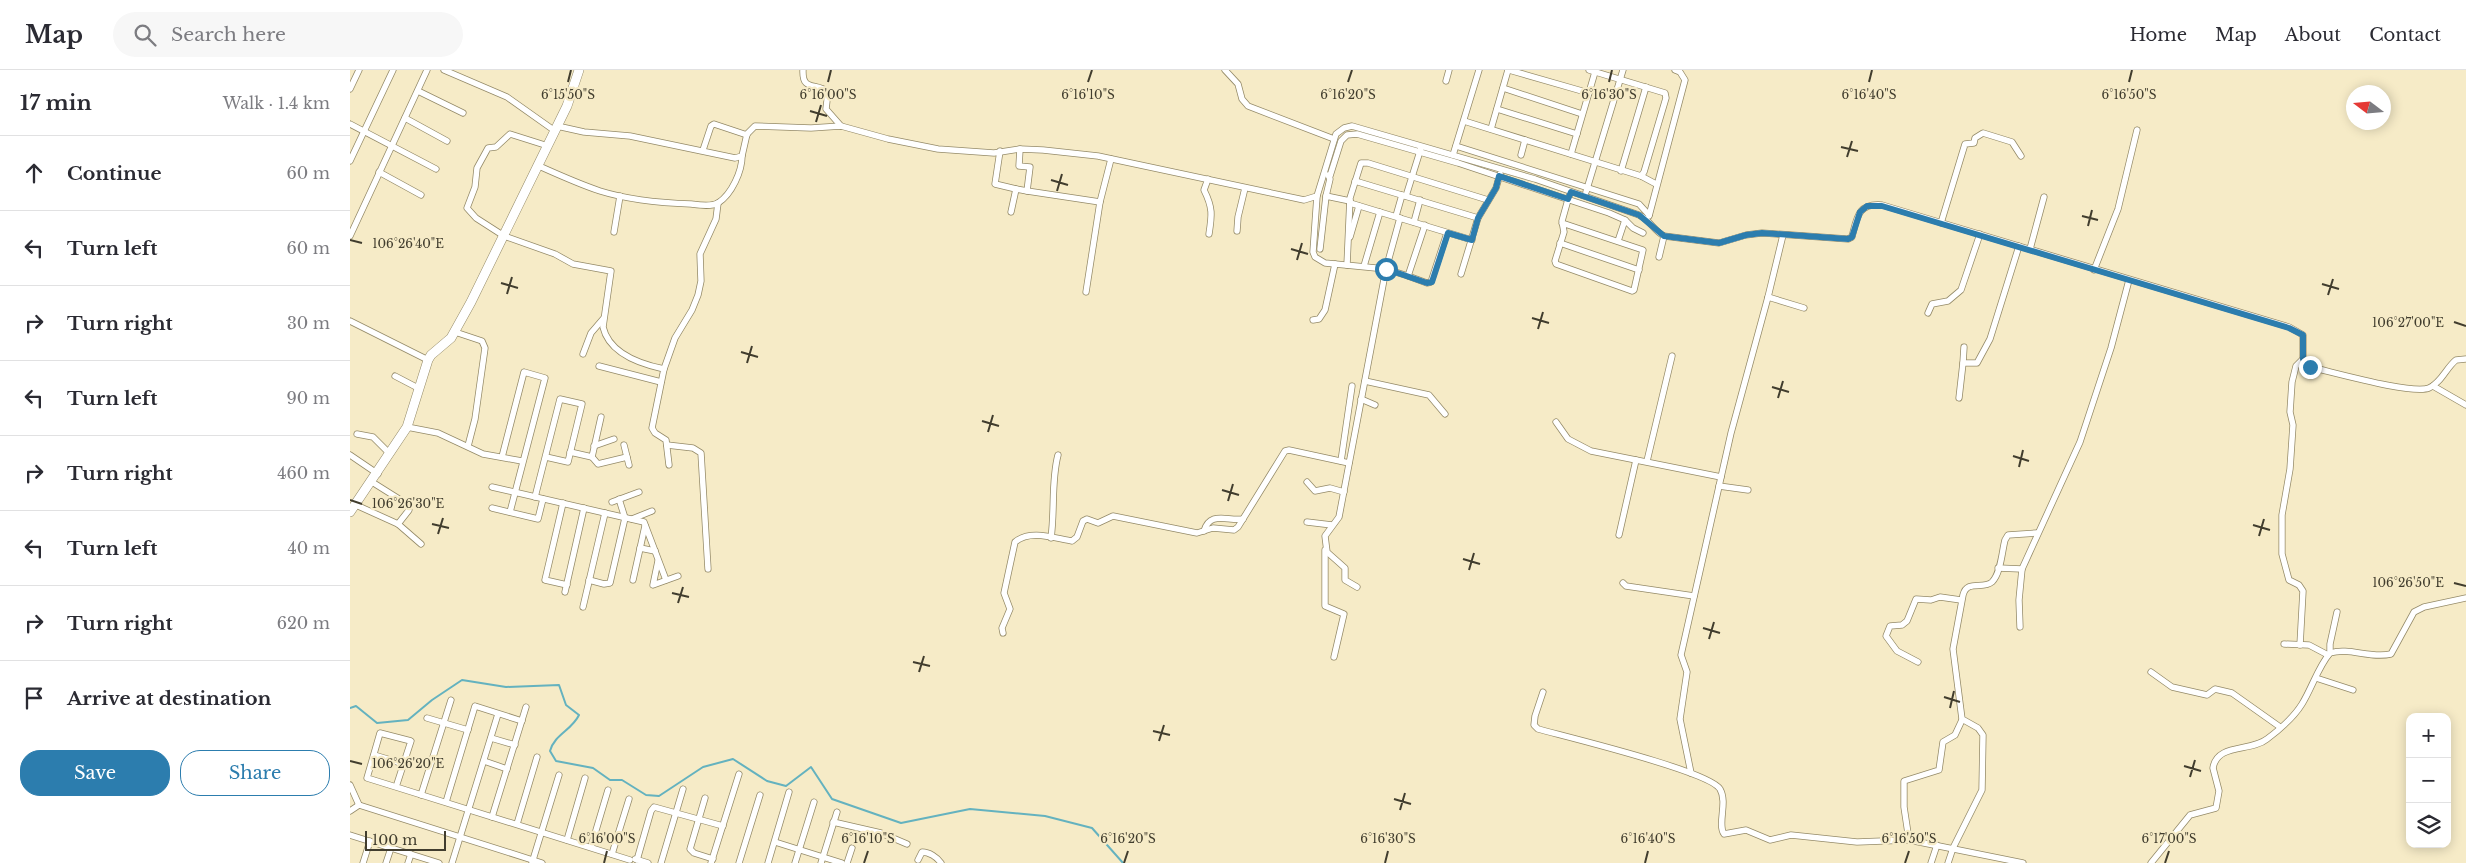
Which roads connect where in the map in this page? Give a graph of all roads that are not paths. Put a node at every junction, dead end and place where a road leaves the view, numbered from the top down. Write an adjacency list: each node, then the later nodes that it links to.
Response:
1 (359, 70): 18 (street)
2 (393, 70): 31 (street)
3 (427, 70): 19 (street)
4 (444, 70): 28 (street)
5 (579, 70): 28 (street)
6 (803, 70): 27 (street)
7 (1226, 70): 34 (street)
8 (1449, 70): 15 (street)
9 (1479, 70): 25 (street)
10 (1509, 70): 17 (street); 20 (street)
11 (1623, 70): 14 (street)
12 (1675, 70): 63 (street)
13 (1592, 71): 14 (street); 20 (street)
14 (1620, 80): 16 (street); 51 (street)
15 (1446, 81)
16 (1646, 87): 55 (street); 59 (street)
17 (1503, 88): 21 (street); 23 (street)
18 (350, 89)
19 (418, 91): 22 (street); 24 (street)
20 (1589, 93): 23 (street)
21 (1497, 109): 29 (street); 32 (street)
22 (462, 113)
23 (1582, 114): 32 (street)
24 (405, 118): 36 (street); 37 (street)
25 (1464, 121): 29 (street); 39 (street)
26 (350, 124): 31 (street)
27 (841, 126): 33 (street); 43 (street)
28 (556, 128): 38 (street); 42 (street)
29 (1491, 129): 35 (street)
30 (2137, 130): 118 (street)
31 (364, 131): 37 (street); 50 (street)
32 (1577, 134): 44 (street)
33 (747, 135): 42 (street); 46 (street)
34 (1334, 138): 41 (street); 58 (street)
35 (1526, 140): 44 (street); 45 (street)
36 (447, 141)
37 (392, 145): 54 (street); 56 (street)
38 (548, 146): 53 (street); 103 (street)
39 (1456, 146): 49 (street); 52 (street)
40 (1020, 149): 43 (street); 48 (street); 67 (street)
41 (1421, 149): 49 (street); 58 (street); 60 (street)
42 (703, 150): 46 (street)
43 (1000, 151): 65 (street)
44 (1571, 154): 51 (street)
45 (1521, 155)
46 (742, 156): 81 (street)
47 (2021, 156): 92 (street)
48 (1111, 158): 61 (street); 79 (street)
49 (1457, 158): 57 (street)
50 (350, 161)
51 (1595, 162): 55 (street); 66 (street)
52 (1509, 163): 57 (street); 66 (street)
53 (539, 166): 71 (street); 103 (street)
54 (436, 169)
55 (1621, 171): 59 (street)
56 (379, 172): 69 (street); 93 (street)
57 (1502, 172): 68 (street); 76 (street); 78 (street)
58 (1327, 175): 72 (street); 73 (street)
59 (1641, 176): 63 (street)
60 (1413, 177): 62 (street); 70 (street); 78 (street)
61 (1208, 179): 64 (street); 99 (street)
62 (1355, 182): 70 (street); 80 (street)
63 (1656, 184): 88 (street)
64 (1245, 188): 72 (street); 95 (street)
65 (1016, 189): 67 (street); 84 (street)
66 (1587, 189): 74 (street); 88 (street)
67 (1027, 191): 79 (street)
68 (1571, 192): 74 (street); 76 (street)
69 (421, 194)
70 (1404, 195): 77 (street); 86 (street)
71 (620, 196): 81 (street); 96 (street)
72 (1317, 196): 113 (street)
73 (1326, 196): 80 (street); 110 (street)
74 (1588, 197): 83 (street); 88 (street)
75 (2044, 197): 111 (street)
76 (1568, 199): 83 (street); 91 (street)
77 (1420, 200): 87 (street); 90 (street)
78 (1488, 200): 87 (street)
79 (1100, 202): 122 (street)
80 (1350, 202): 82 (street); 106 (street)
81 (718, 203): 138 (street)
82 (1359, 206): 85 (street); 106 (street)
83 (1589, 206): 89 (street)
84 (1011, 212)
85 (1380, 212): 86 (street); 115 (street)
86 (1398, 217): 90 (street); 116 (street)
87 (1478, 218): 105 (street)
88 (1648, 218): 104 (street)
89 (1625, 220): 98 (street); 107 (street)
90 (1414, 222): 94 (street)
91 (1562, 223): 107 (street); 108 (street)
92 (1941, 223): 100 (street); 101 (street)
93 (352, 224): 102 (street)
94 (1425, 225): 97 (street); 120 (street)
95 (1237, 231)
96 (614, 232)
97 (1448, 233): 105 (street); 120 (street)
98 (1643, 233)
99 (1209, 234)
100 (1980, 234): 109 (street); 125 (street)
101 (1782, 235): 104 (street); 123 (street)
102 (350, 236)
103 (504, 236): 126 (street); 129 (street)
104 (1664, 236): 112 (street)
105 (1472, 240): 119 (street)
106 (1349, 241): 114 (street)
107 (1618, 241): 117 (street)
108 (1560, 243): 117 (street); 117 (street)
109 (2019, 246): 111 (street); 136 (street)
110 (1320, 249)
111 (2030, 249): 118 (street)
112 (1659, 256)
113 (1335, 264): 114 (street); 127 (street)
114 (1347, 265): 115 (street)
115 (1364, 266): 116 (street)
116 (1386, 269): 120 (street); 140 (street)
117 (1639, 270)
118 (2094, 270): 121 (street)
119 (1461, 274)
120 (1408, 276)
121 (2129, 280): 133 (street); 202 (street)
122 (1086, 292)
123 (1768, 296): 124 (street); 174 (street)
124 (1804, 308)
125 (1928, 313)
126 (604, 317): 131 (street); 138 (street)
127 (1313, 320)
128 (350, 321): 135 (street)
129 (454, 332): 135 (street); 157 (street)
130 (1964, 347): 136 (street)
131 (583, 354)
132 (1672, 356): 170 (street)
133 (2303, 359): 143 (street); 227 (street)
134 (2466, 359): 143 (street)
135 (428, 360): 144 (street)
136 (1963, 363): 145 (street)
137 (599, 366): 141 (street)
138 (664, 369): 141 (street)
139 (395, 376): 144 (street)
140 (1365, 381): 146 (street); 149 (street)
141 (661, 382): 156 (street)
142 (1352, 386): 169 (street)
143 (2433, 386): 148 (street)
144 (418, 388): 152 (street)
145 (1959, 398)
146 (1361, 399): 147 (street); 171 (street)
147 (1375, 405)
148 (2466, 405)
149 (1445, 414)
150 (601, 417): 158 (street)
151 (1556, 422): 167 (street)
152 (407, 427): 157 (street); 161 (street)
153 (357, 434): 161 (street)
154 (614, 439): 158 (street)
155 (624, 445): 166 (street)
156 (666, 445): 173 (street); 211 (street)
157 (468, 446): 164 (street)
158 (594, 446): 163 (street)
159 (570, 452): 163 (street); 165 (street); 165 (street)
160 (350, 454): 175 (street)
161 (390, 455): 175 (street)
162 (1058, 455): 204 (street)
163 (592, 456): 166 (street)
164 (502, 457): 168 (street); 168 (street)
165 (546, 457): 183 (street)
166 (627, 457): 172 (street)
167 (1636, 460): 170 (street); 203 (street)
168 (522, 461): 180 (street)
169 (1341, 461): 171 (street); 196 (street)
170 (1647, 461): 174 (street)
171 (1349, 463): 182 (street)
172 (629, 465)
173 (669, 465)
174 (1721, 477): 177 (street)
175 (375, 478): 190 (street); 198 (street)
176 (1307, 482): 182 (street)
177 (1719, 486): 179 (street); 219 (street)
178 (492, 487): 180 (street)
179 (1748, 490)
180 (515, 492): 183 (street); 192 (street)
181 (639, 492): 185 (street)
182 (1344, 492): 200 (street)
183 (535, 497): 184 (street)
184 (543, 499): 187 (street); 192 (street)
185 (619, 499): 186 (street); 194 (street)
186 (612, 502)
187 (563, 503): 189 (street); 189 (street)
188 (492, 508): 192 (street)
189 (584, 508): 193 (street)
190 (353, 509): 198 (street)
191 (652, 511): 195 (street)
192 (510, 512)
193 (605, 513): 194 (street); 214 (street)
194 (625, 518): 195 (street); 214 (street)
195 (632, 519): 199 (street)
196 (1243, 520): 201 (street); 201 (street)
197 (1307, 522): 200 (street)
198 (398, 524): 205 (street)
199 (645, 525): 206 (street); 208 (street)
200 (1332, 525): 207 (street)
201 (1204, 531): 204 (street)
202 (2036, 533): 210 (street); 212 (street)
203 (1619, 535)
204 (1051, 538): 225 (street)
205 (421, 544)
206 (640, 548): 208 (street); 215 (street)
207 (1325, 548): 218 (street); 229 (street)
208 (655, 552): 209 (street)
209 (658, 560): 216 (street); 216 (street)
210 (1998, 568): 212 (street); 221 (street)
211 (708, 569)
212 (2022, 569): 224 (street)
213 (678, 576): 216 (street)
214 (589, 580): 222 (street)
215 (632, 580)
216 (666, 580)
217 (1623, 583): 219 (street)
218 (1357, 587)
219 (1694, 596): 251 (street)
220 (2466, 598): 228 (street)
221 (1962, 600): 230 (street); 239 (street)
222 (583, 607)
223 (2337, 612): 228 (street)
224 (2020, 627)
225 (1003, 633)
226 (2284, 644): 227 (street)
227 (2300, 645): 228 (street)
228 (2329, 654): 232 (street)
229 (1334, 657)
230 (1918, 662)
231 (2151, 672): 242 (street)
232 (2316, 678): 233 (street); 242 (street)
233 (2353, 690)
234 (1543, 692): 251 (street)
235 (450, 700): 241 (street)
236 (526, 707): 240 (street)
237 (498, 714): 240 (street); 243 (street); 244 (street)
238 (427, 718): 241 (street)
239 (1962, 720): 280 (street); 288 (street)
240 (522, 721): 245 (street)
241 (444, 723): 243 (street); 260 (street)
242 (2280, 727): 317 (street)
243 (468, 730): 264 (street)
244 (491, 738): 245 (street); 248 (street)
245 (515, 745): 250 (street)
246 (374, 755): 249 (street); 249 (street); 256 (street)
247 (537, 757): 274 (street)
248 (484, 761): 250 (street); 267 (street)
249 (404, 764): 256 (street)
250 (507, 769): 271 (street)
251 (1691, 773): 280 (street)
252 (740, 774): 275 (street)
253 (559, 775): 276 (street)
254 (585, 778): 279 (street)
255 (350, 785): 266 (street)
256 (396, 787): 260 (street)
257 (683, 788): 270 (street)
258 (608, 790): 286 (street)
259 (789, 792): 282 (street)
260 (422, 795): 264 (street)
261 (760, 795): 308 (street)
262 (705, 798): 272 (street)
263 (630, 799): 291 (street)
264 (446, 802): 267 (street)
265 (814, 802): 289 (street)
266 (359, 805): 268 (street); 278 (street)
267 (469, 810): 271 (street); 278 (street)
268 (350, 811)
269 (836, 812): 273 (street)
270 (676, 813): 272 (street); 292 (street); 307 (street)
271 (492, 817): 274 (street)
272 (699, 820): 275 (street); 296 (street)
273 (833, 822): 283 (street); 293 (street)
274 (517, 824): 276 (street)
275 (723, 826): 296 (street)
276 (541, 832): 279 (street); 298 (street)
277 (350, 835): 281 (street)
278 (461, 837): 298 (street); 304 (street)
279 (567, 840): 286 (street)
280 (1909, 840): 284 (street)
281 (370, 841): 285 (street); 300 (street)
282 (775, 842): 289 (street); 309 (street)
283 (907, 844)
284 (1937, 845): 288 (street); 314 (street)
285 (391, 848): 290 (street); 301 (street)
286 (591, 848): 291 (street)
287 (852, 848): 312 (street)
288 (1953, 848): 299 (street); 315 (street)
289 (799, 850): 293 (street); 310 (street)
290 (411, 854): 297 (street); 302 (street)
291 (612, 854): 295 (street)
292 (637, 860): 295 (street); 306 (street)
293 (822, 860): 311 (street)
294 (918, 860): 313 (street)
295 (629, 861)
296 (712, 861)
297 (430, 862): 303 (street)
298 (532, 862): 305 (street)
299 (2009, 862): 316 (street)
300 (363, 863)
301 (386, 863)
302 (408, 863)
303 (439, 863)
304 (452, 863)
305 (542, 863)
306 (648, 863)
307 (661, 863)
308 (739, 863)
309 (768, 863)
310 (795, 863)
311 (842, 863)
312 (848, 863)
313 (941, 863)
314 (1931, 863)
315 (1948, 863)
316 (2023, 863)
317 (2151, 863)

